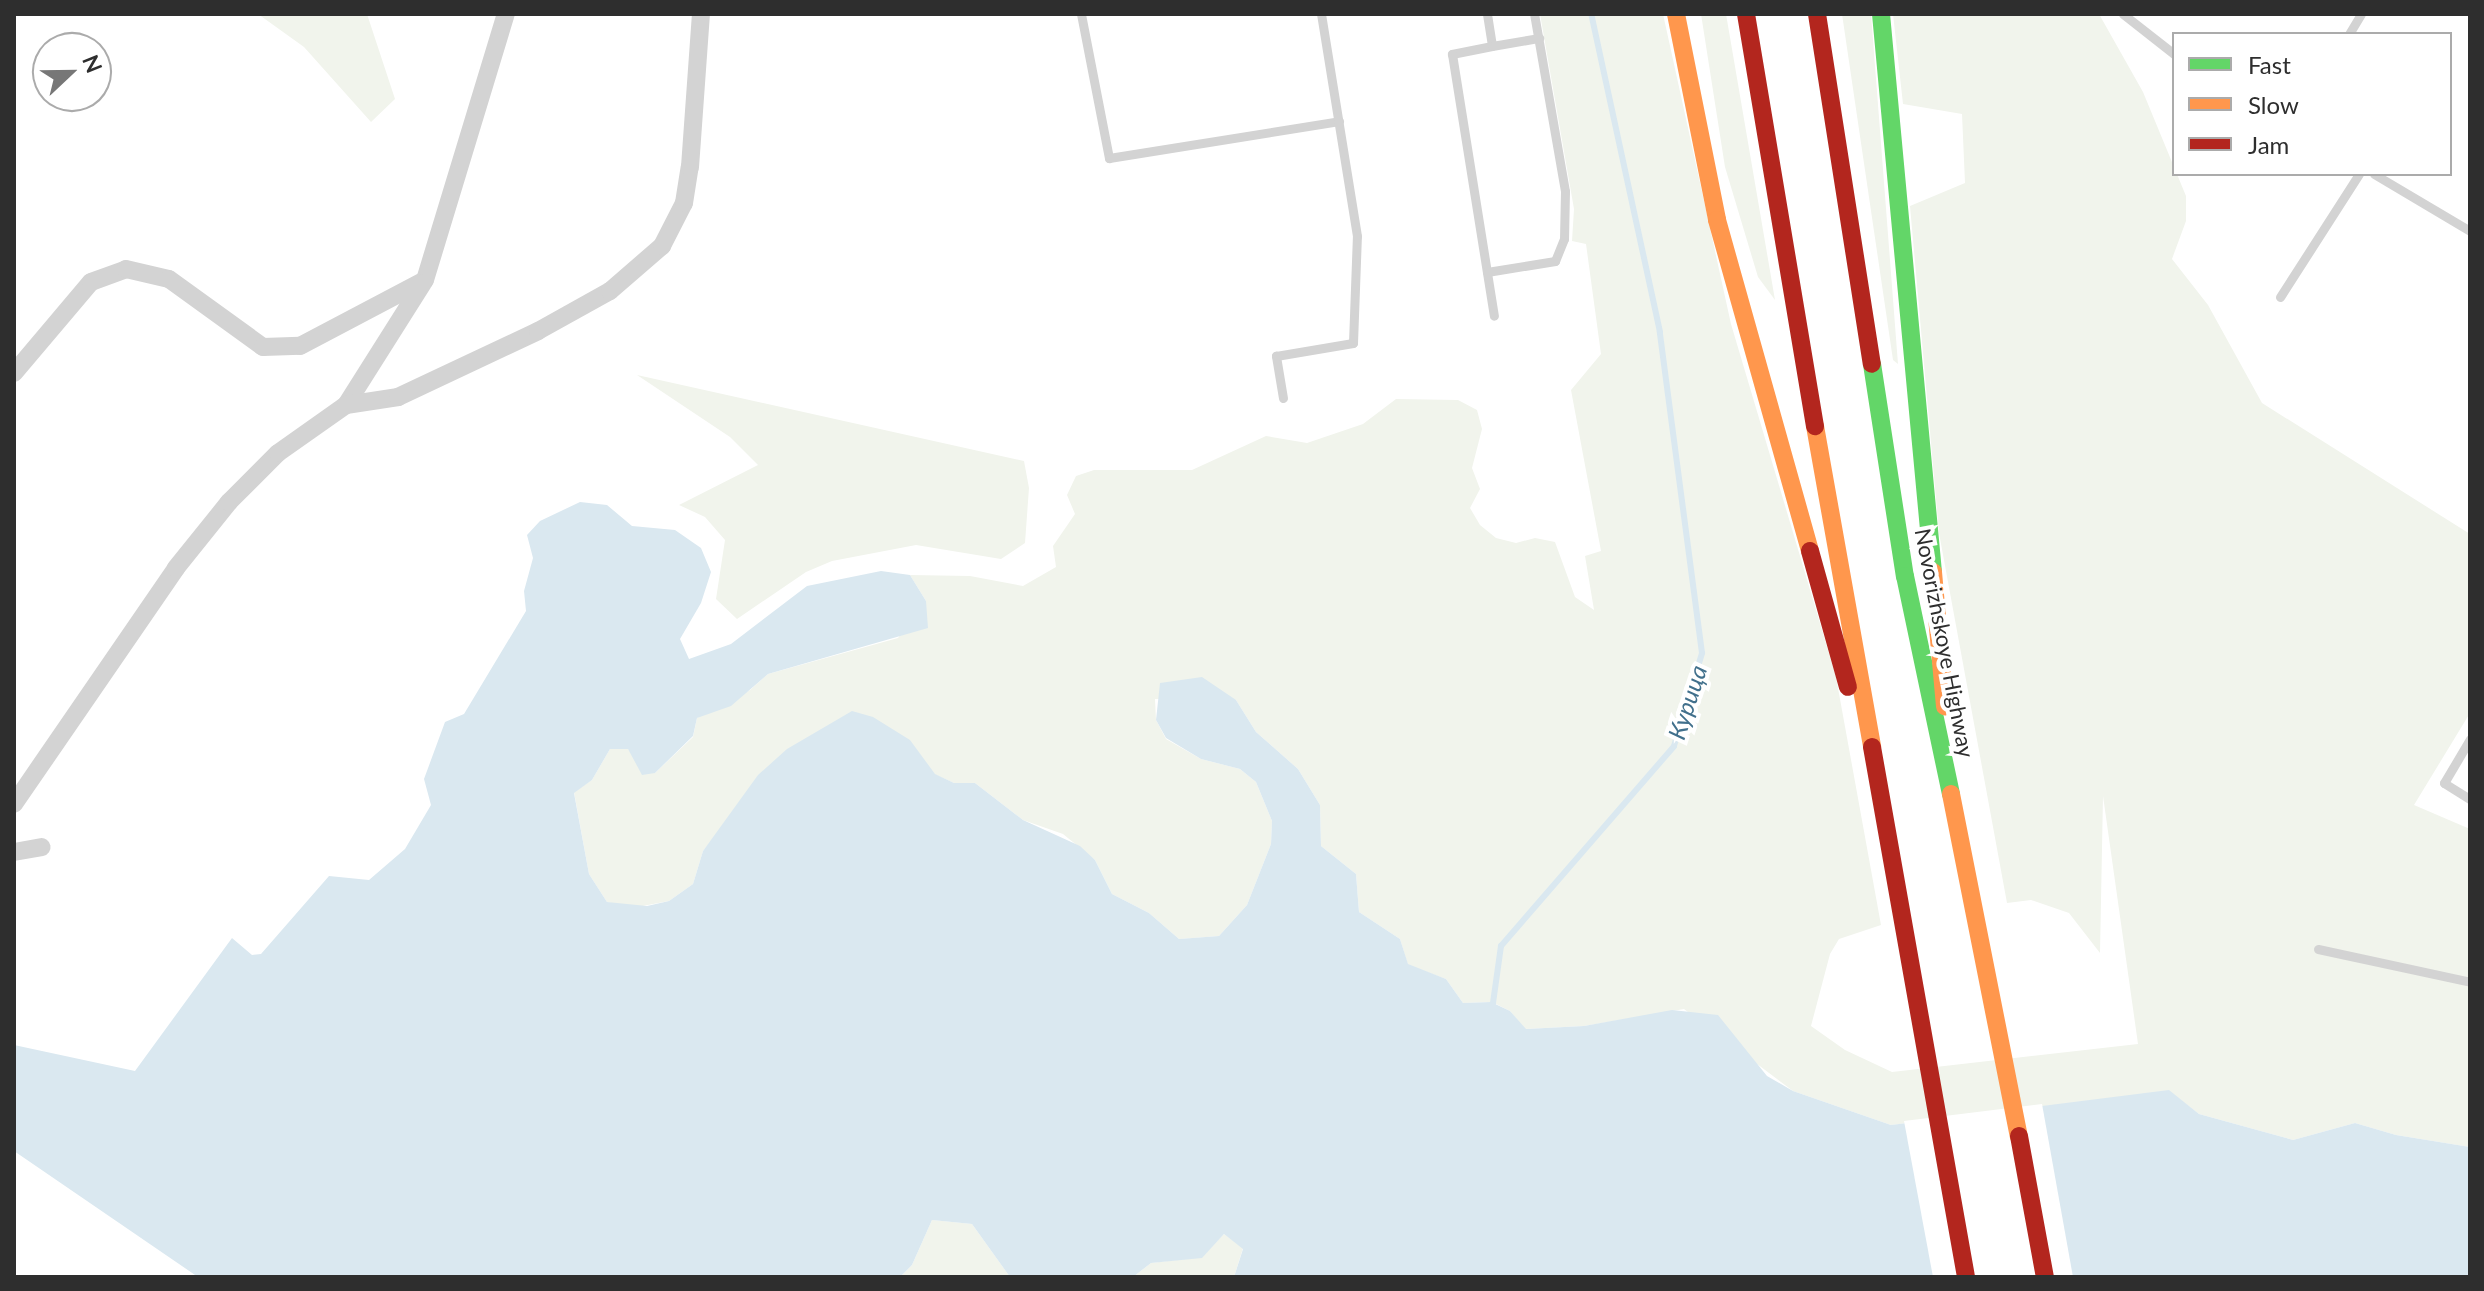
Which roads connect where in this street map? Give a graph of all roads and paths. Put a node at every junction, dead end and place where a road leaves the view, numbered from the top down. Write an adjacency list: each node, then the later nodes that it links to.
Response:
1 (506, 14): 22 (street)
2 (701, 14): 27 (street)
3 (1081, 14): 17 (lane)
4 (1321, 14): 17 (lane)
5 (1487, 14): 15 (lane)
6 (1534, 14): 14 (lane)
7 (1676, 14): 32 (main road)
8 (1746, 14): 32 (main road)
9 (1817, 14): 31 (main road, Novorizhskoye Highway)
10 (1881, 14): 31 (main road)
11 (2123, 14): 16 (lane)
12 (2361, 14): 13 (lane)
13 (2350, 32)
14 (1539, 38): 15 (lane); 21 (lane)
15 (1492, 46): 21 (lane)
16 (2172, 52)
17 (1339, 121): 26 (lane)
18 (2358, 176): 23 (lane)
19 (2377, 176): 20 (lane)
20 (2470, 231)
21 (1487, 272): 24 (lane)
22 (425, 280): 25 (street); 27 (street)
23 (2280, 297)
24 (1494, 316)
25 (14, 373)
26 (1283, 398)
27 (346, 405): 30 (street)
28 (2470, 739): 29 (lane)
29 (2470, 799)
30 (14, 804)
31 (1954, 806): 38 (main road, Novorizhskoye Highway)
32 (1884, 823): 37 (main road)
33 (42, 847): 34 (street)
34 (14, 852)
35 (2318, 949): 36 (lane)
36 (2470, 982)
37 (1966, 1277)
38 (2045, 1277)

